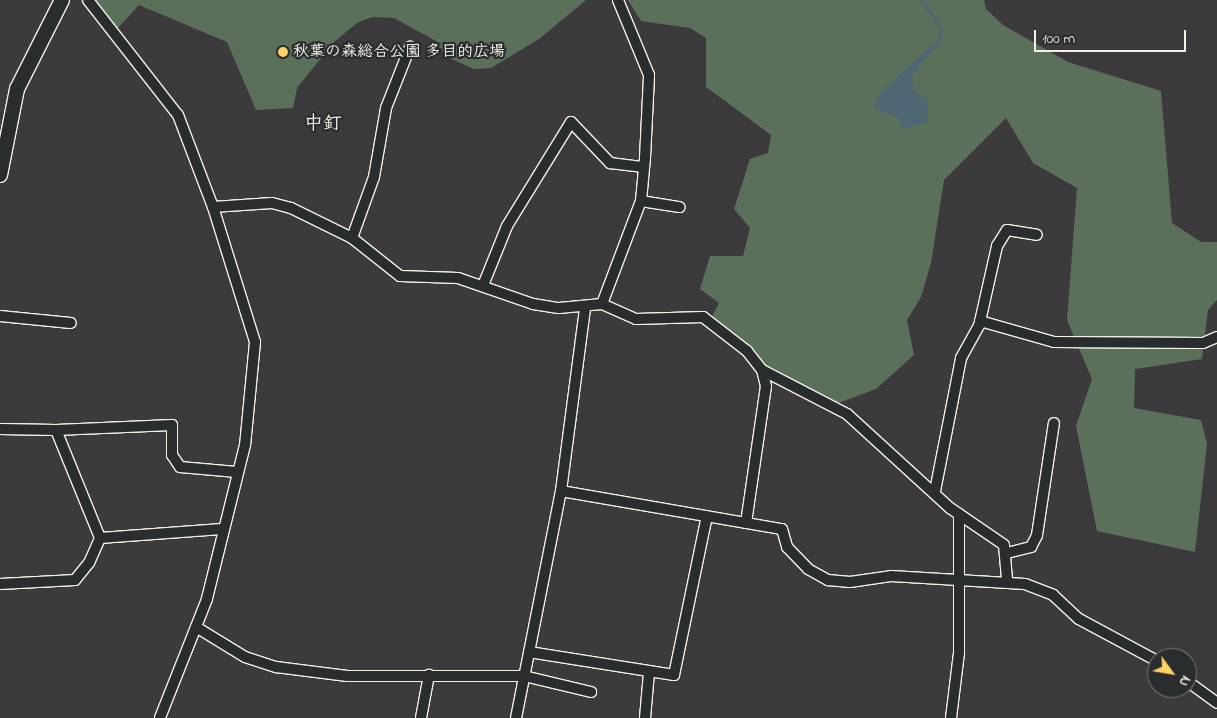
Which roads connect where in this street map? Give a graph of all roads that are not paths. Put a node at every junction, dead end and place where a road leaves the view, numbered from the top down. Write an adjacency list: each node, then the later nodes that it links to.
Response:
1 (62, 0): 6 (street)
2 (88, 0): 8 (street)
3 (618, 0): 5 (street)
4 (410, 47): 11 (street)
5 (644, 167): 7 (street); 12 (street)
6 (0, 175)
7 (641, 202): 9 (street); 13 (street)
8 (213, 207): 11 (street); 23 (street)
9 (680, 207)
10 (1036, 235): 16 (street)
11 (352, 238): 12 (street)
12 (484, 283): 14 (street)
13 (602, 304): 14 (street); 19 (street)
14 (585, 309): 24 (street)
15 (0, 316): 17 (street)
16 (980, 321): 18 (street); 25 (street)
17 (71, 323)
18 (1217, 337)
19 (762, 370): 25 (street); 28 (street)
20 (1054, 423): 31 (street)
21 (0, 429): 22 (street)
22 (56, 430): 23 (street); 30 (street)
23 (237, 472): 29 (street)
24 (561, 491): 27 (street); 36 (street)
25 (935, 491): 26 (street)
26 (959, 514): 31 (street); 32 (street)
27 (707, 516): 28 (street); 38 (street)
28 (746, 523): 32 (street)
29 (222, 529): 30 (street); 35 (street)
30 (100, 538): 34 (street)
31 (1007, 553): 33 (street)
32 (958, 578): 33 (street); 48 (street)
33 (1007, 580): 37 (street)
34 (0, 584)
35 (196, 626): 39 (street); 44 (street)
36 (529, 652): 38 (street); 40 (street)
37 (1147, 656)
38 (650, 672): 47 (street)
39 (429, 675): 40 (street); 45 (street)
40 (524, 676): 42 (street); 46 (street)
41 (1197, 688): 43 (street)
42 (590, 692)
43 (1217, 702)
44 (160, 718)
45 (421, 718)
46 (516, 718)
47 (645, 718)
48 (952, 718)

